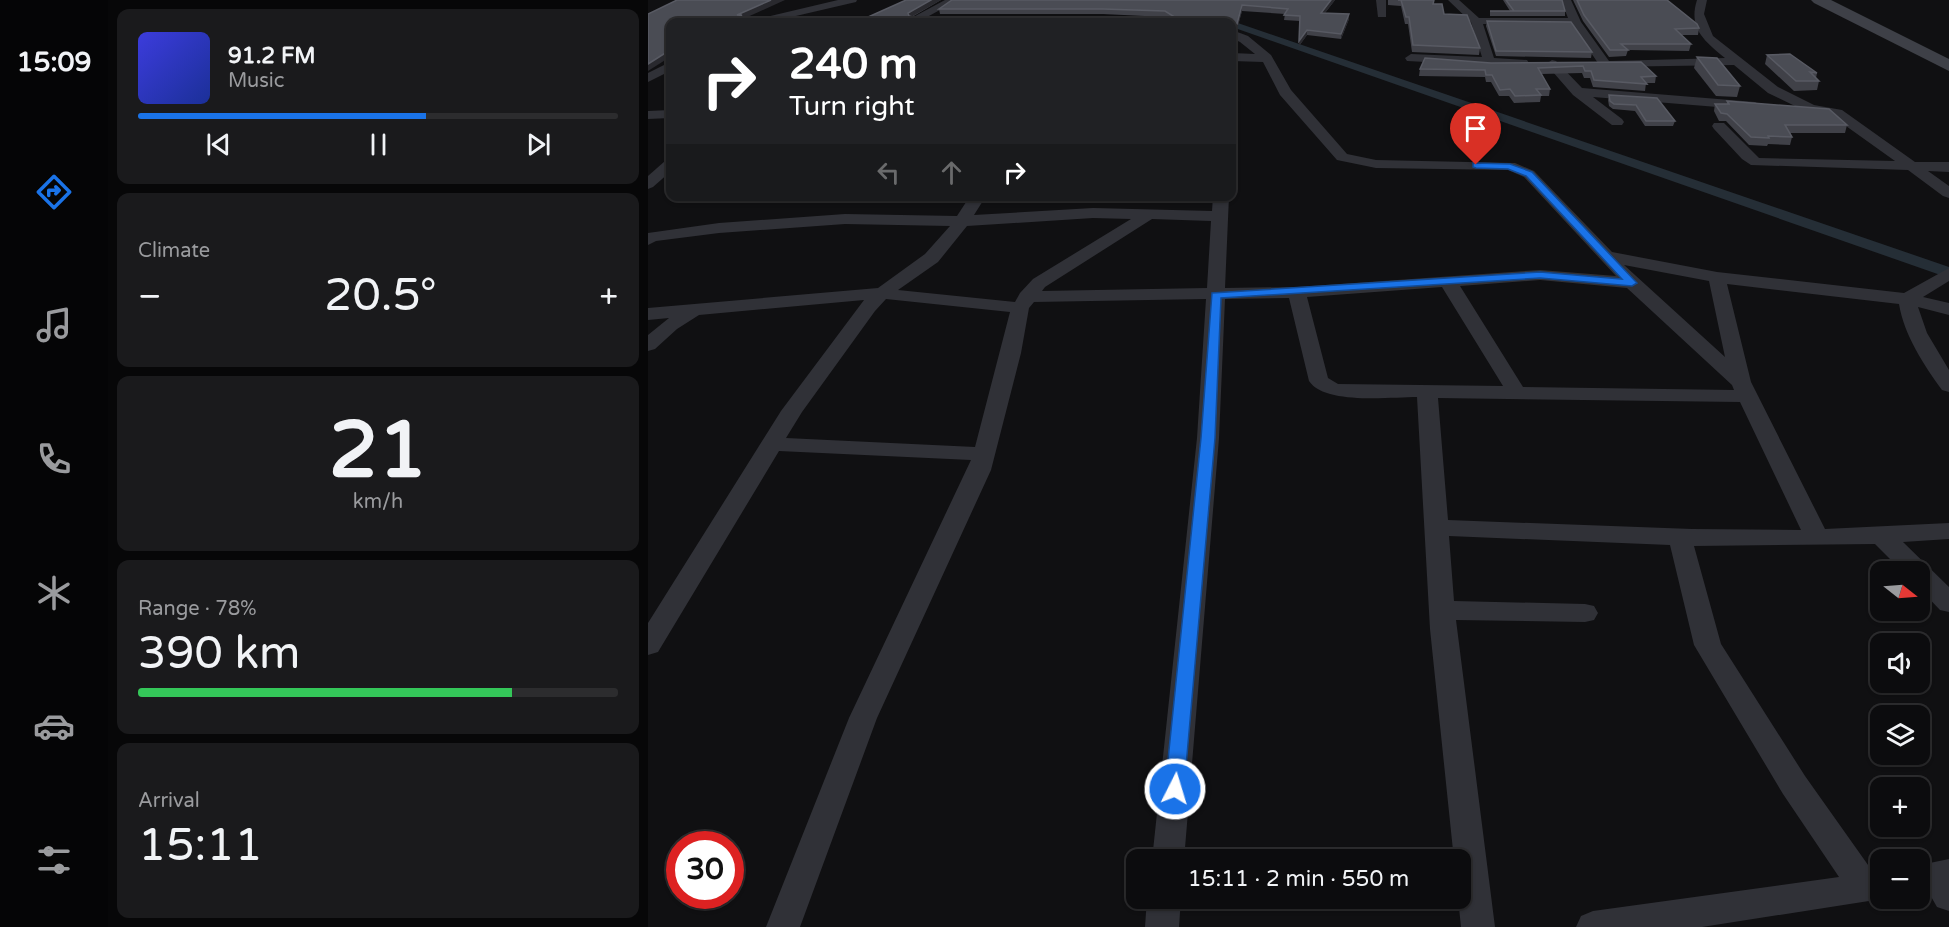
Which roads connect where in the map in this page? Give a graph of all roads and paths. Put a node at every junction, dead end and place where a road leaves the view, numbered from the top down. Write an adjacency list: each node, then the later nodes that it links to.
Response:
1 (852, 0): 10 (street)
2 (953, 0): 11 (street)
3 (1382, 0): 9 (street)
4 (1453, 0): 12 (street)
5 (1566, 0): 13 (street)
6 (1702, 0): 19 (street)
7 (1819, 0): 23 (main road)
8 (1834, 0): 18 (main road)
9 (1382, 15)
10 (775, 18)
11 (920, 18)
12 (1476, 21): 13 (street); 20 (street)
13 (1575, 22): 21 (street)
14 (1236, 36): 16 (street)
15 (1236, 57): 16 (street)
16 (1267, 58): 42 (street)
17 (1411, 58): 20 (street)
18 (1949, 58)
19 (1738, 62): 21 (street); 27 (street)
20 (1490, 63): 22 (street)
21 (1604, 63): 22 (street)
22 (1542, 64): 26 (street)
23 (1949, 66)
24 (666, 68): 25 (street)
25 (648, 78)
26 (1578, 92): 27 (street); 30 (street)
27 (1812, 109): 32 (street)
28 (666, 114): 29 (street)
29 (648, 115)
30 (1617, 122)
31 (1719, 126): 32 (street)
32 (1913, 166): 33 (street); 36 (street)
33 (1949, 167)
34 (666, 168): 35 (street)
35 (648, 184)
36 (1949, 194)
37 (975, 201): 40 (street)
38 (1220, 206): 39 (street); 49 (street)
39 (1148, 215): 40 (street); 51 (street)
40 (962, 220): 41 (street); 48 (street)
41 (648, 240)
42 (1606, 256): 44 (street); 46 (street)
43 (1947, 275): 50 (street)
44 (1718, 277): 50 (street); 57 (street)
45 (1447, 280): 46 (street); 47 (street); 59 (street)
46 (1632, 283): 57 (street)
47 (1297, 292): 49 (street); 58 (street)
48 (879, 293): 51 (street); 53 (street); 60 (street)
49 (1216, 295): 51 (street); 73 (street)
50 (1907, 299): 52 (street); 56 (street)
51 (1023, 302): 61 (street)
52 (1949, 309)
53 (694, 311): 54 (street); 55 (street)
54 (648, 314)
55 (648, 345)
56 (1949, 386)
57 (1744, 389): 59 (street); 65 (street)
58 (1428, 393): 59 (street); 62 (street)
59 (1517, 393)
60 (771, 444): 61 (street); 72 (street)
61 (984, 454): 78 (street)
62 (1436, 528): 64 (street); 70 (street)
63 (1949, 531): 66 (street)
64 (1680, 537): 65 (street); 74 (street)
65 (1817, 537): 66 (street)
66 (1883, 537): 67 (street)
67 (1908, 561)
68 (1930, 583): 69 (street)
69 (1949, 603)
70 (1442, 610): 71 (street); 80 (street)
71 (1585, 613)
72 (648, 645)
73 (1169, 849)
74 (1870, 883)
75 (1870, 887): 77 (street)
76 (1163, 909): 79 (street)
77 (1601, 926)
78 (783, 927)
79 (1162, 927)
80 (1478, 927)

